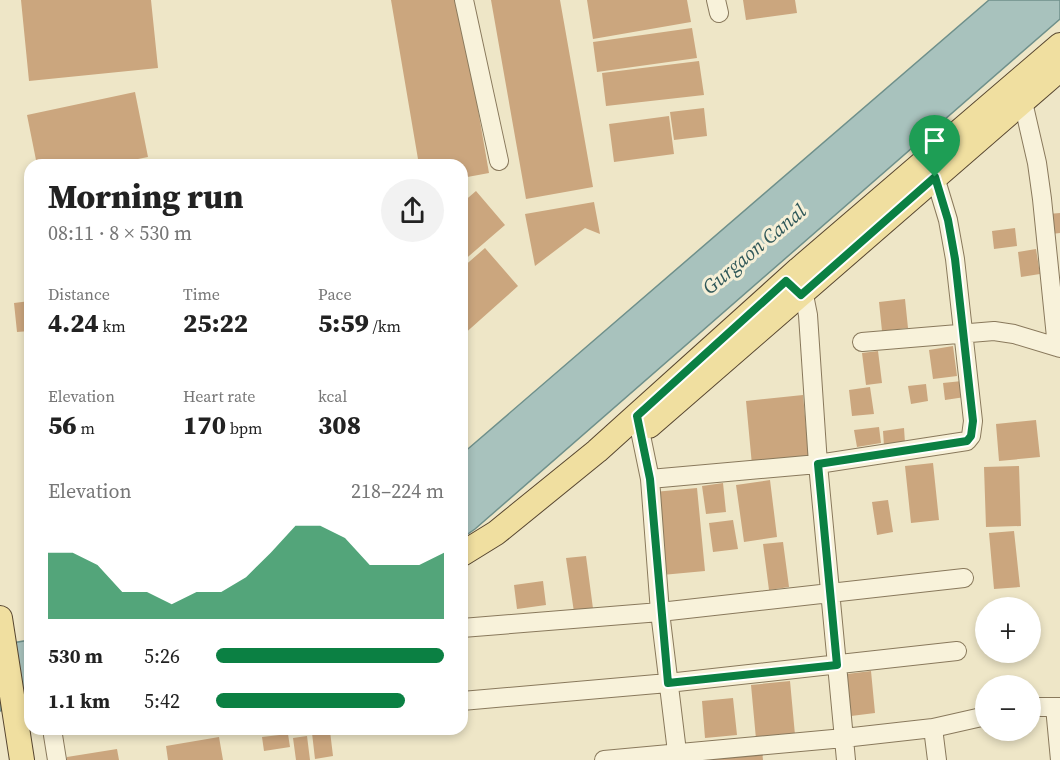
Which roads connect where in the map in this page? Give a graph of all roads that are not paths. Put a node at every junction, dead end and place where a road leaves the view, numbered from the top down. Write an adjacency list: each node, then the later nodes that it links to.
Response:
1 (464, 0): 5 (street)
2 (1060, 45): 7 (main road)
3 (1060, 69): 4 (main road)
4 (1023, 102): 6 (main road); 10 (street)
5 (499, 161)
6 (935, 177): 7 (main road); 8 (street)
7 (793, 288): 11 (main road); 12 (street)
8 (963, 332): 9 (street); 10 (street); 12 (street)
9 (862, 342)
10 (1058, 348)
11 (639, 424): 13 (street); 14 (main road); 15 (main road)
12 (818, 464): 13 (street); 17 (street)
13 (650, 479): 18 (street)
14 (468, 550)
15 (468, 568)
16 (964, 578): 17 (street)
17 (830, 591): 18 (street); 22 (street)
18 (660, 612): 20 (street); 23 (street)
19 (0, 618): 28 (main road)
20 (468, 628)
21 (957, 651): 22 (street)
22 (837, 665): 23 (street); 31 (street)
23 (668, 683): 24 (street); 32 (street)
24 (468, 700)
25 (1041, 707): 26 (street)
26 (1058, 707): 38 (street)
27 (975, 718): 29 (street)
28 (20, 720): 33 (main road)
29 (933, 728): 31 (street); 37 (street)
30 (53, 735): 34 (street)
31 (844, 738): 32 (street); 36 (street)
32 (677, 757): 35 (street)
33 (22, 760)
34 (57, 760)
35 (604, 760)
36 (846, 760)
37 (937, 760)
38 (1060, 760)

